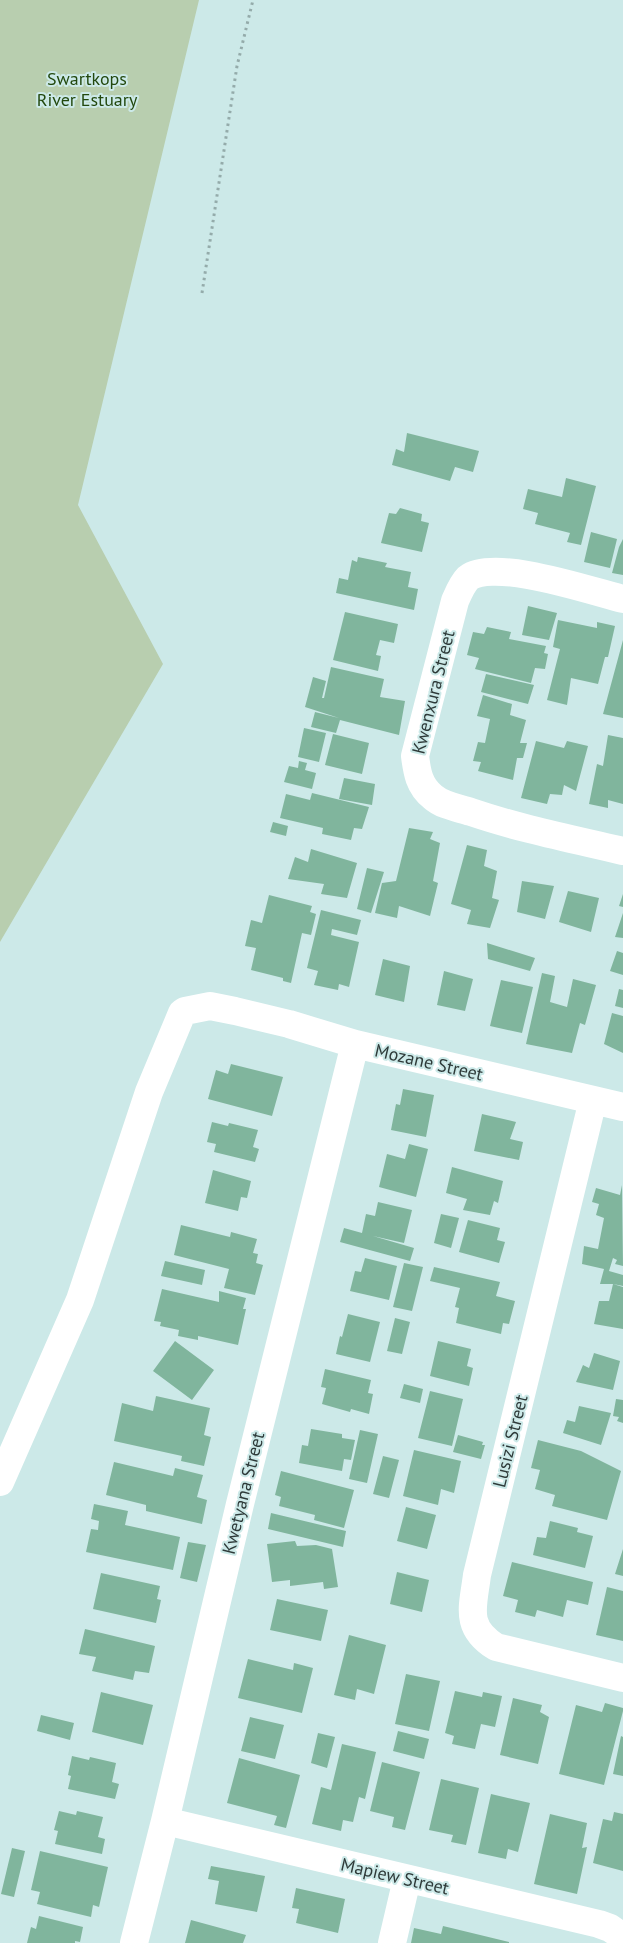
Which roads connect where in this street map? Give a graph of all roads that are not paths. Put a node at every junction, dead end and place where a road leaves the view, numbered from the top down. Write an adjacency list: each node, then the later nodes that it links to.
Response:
1 (623, 599): 2 (street, Kwenxura Street)
2 (623, 850)
3 (355, 1044): 4 (street, Mozane Street); 6 (street, Mozane Street); 8 (street, Kwetyana Street)
4 (593, 1100): 5 (street, Mozane Street); 7 (street, Lusizi Street)
5 (623, 1107)
6 (0, 1482)
7 (623, 1678)
8 (165, 1821): 9 (street, Mapiew Street); 11 (street, Kwetyana Street)
9 (407, 1880): 10 (street, Mapiew Street); 12 (street)
10 (623, 1937)
11 (134, 1943)
12 (392, 1943)

